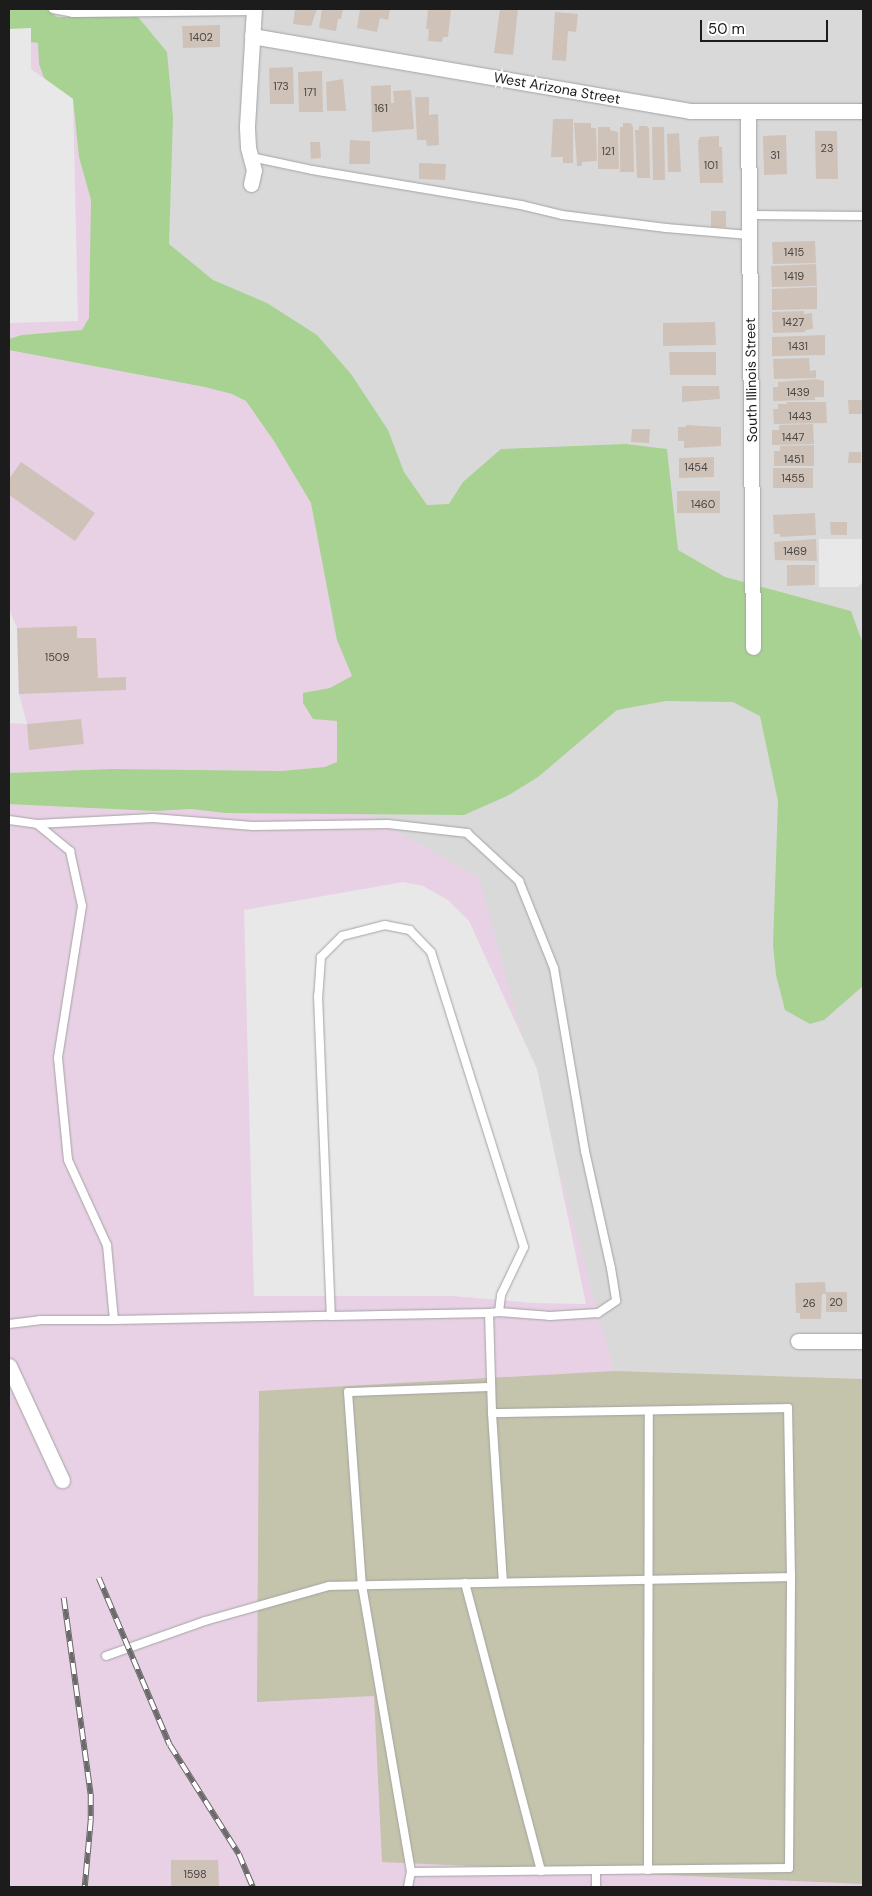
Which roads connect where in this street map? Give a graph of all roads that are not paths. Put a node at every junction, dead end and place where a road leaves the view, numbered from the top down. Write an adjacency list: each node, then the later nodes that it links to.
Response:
1 (53, 9): 2 (lane)
2 (254, 10): 3 (street)
3 (252, 36): 5 (street, West Arizona Street); 6 (street)
4 (863, 111): 5 (street, West Arizona Street)
5 (748, 113): 8 (street, South Illinois Street)
6 (251, 157): 7 (street); 10 (lane)
7 (251, 184)
8 (749, 215): 9 (lane); 10 (street, South Illinois Street)
9 (863, 216)
10 (749, 235): 11 (street, South Illinois Street)
11 (754, 647)
12 (9, 820): 13 (lane)
13 (37, 824): 14 (lane); 17 (lane)
14 (499, 1312): 15 (lane); 16 (lane)
15 (489, 1313): 16 (lane); 22 (lane)
16 (331, 1316): 17 (lane)
17 (114, 1320): 18 (lane)
18 (9, 1324)
19 (798, 1342): 20 (street)
20 (863, 1342)
21 (9, 1366): 25 (street)
22 (491, 1387): 24 (lane); 30 (lane)
23 (649, 1410): 24 (lane); 26 (lane); 27 (lane)
24 (492, 1412): 28 (lane)
25 (62, 1480)
26 (791, 1577): 27 (lane); 33 (lane)
27 (650, 1580): 28 (lane); 33 (lane)
28 (503, 1582): 29 (lane)
29 (465, 1583): 30 (lane); 34 (lane)
30 (362, 1585): 31 (lane); 35 (lane)
31 (106, 1656)
32 (596, 1870): 33 (lane); 34 (lane); 37 (lane)
33 (648, 1870)
34 (541, 1871): 35 (lane)
35 (411, 1872): 36 (lane)
36 (408, 1887)
37 (596, 1887)

